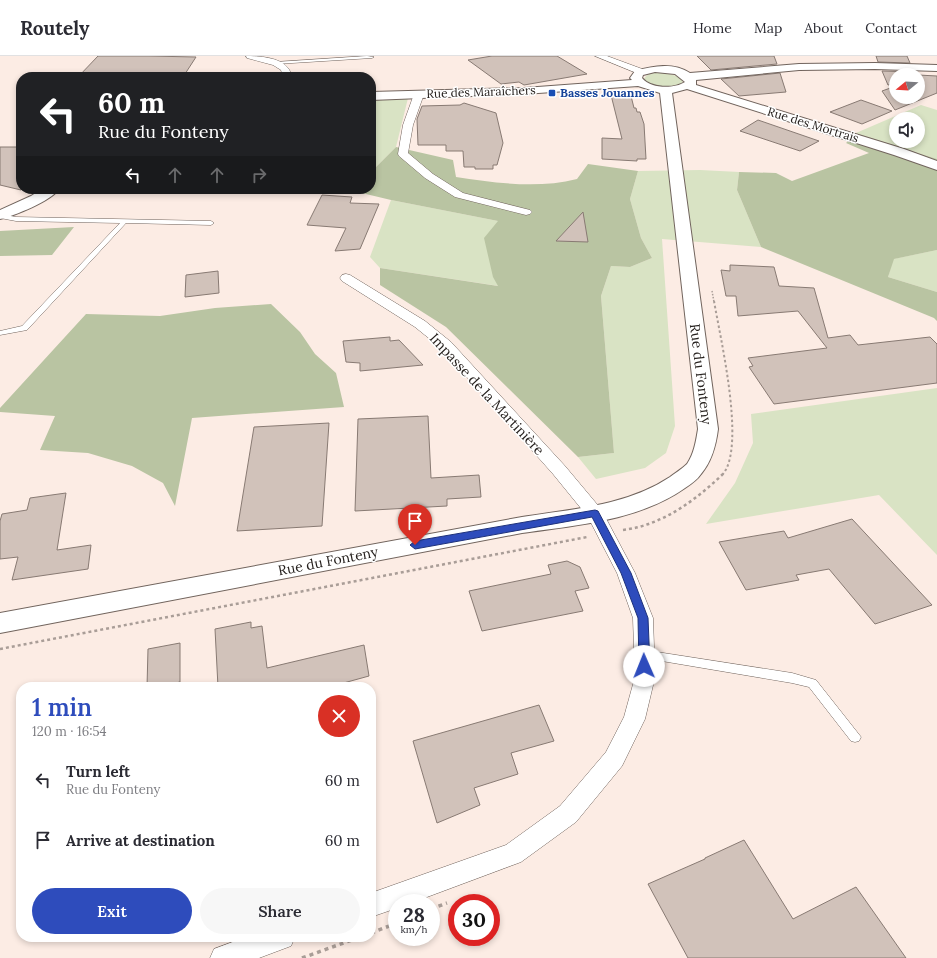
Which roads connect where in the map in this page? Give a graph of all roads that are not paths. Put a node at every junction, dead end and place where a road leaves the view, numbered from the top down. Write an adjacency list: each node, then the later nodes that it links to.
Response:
1 (250, 56): 6 (street)
2 (300, 56): 5 (lane)
3 (599, 56): 9 (street)
4 (372, 57): 5 (lane)
5 (296, 61): 6 (lane)
6 (276, 63): 8 (street)
7 (937, 68): 10 (street)
8 (286, 72)
9 (642, 72): 10 (street, Rue des Mortrais); 11 (street)
10 (688, 81): 12 (street); 15 (street, Rue des Mortrais)
11 (640, 83): 12 (street); 13 (street, Rue des Maraîchers)
12 (666, 90): 23 (street, Rue du Fonteny)
13 (419, 94): 14 (street, Rue des Maraîchers); 17 (street)
14 (376, 96)
15 (937, 166)
16 (44, 194): 18 (street)
17 (526, 212)
18 (0, 215): 19 (lane)
19 (125, 221): 20 (lane); 22 (lane)
20 (211, 223)
21 (346, 278): 23 (street, Impasse de la Martinière)
22 (0, 334)
23 (595, 513): 24 (street, Rue du Fonteny); 25 (street, Impasse de la Martinière)
24 (0, 623)
25 (644, 654): 26 (lane); 27 (street, Impasse de la Martinière)
26 (855, 737)
27 (376, 903)
28 (268, 942): 29 (street)
29 (223, 958)

